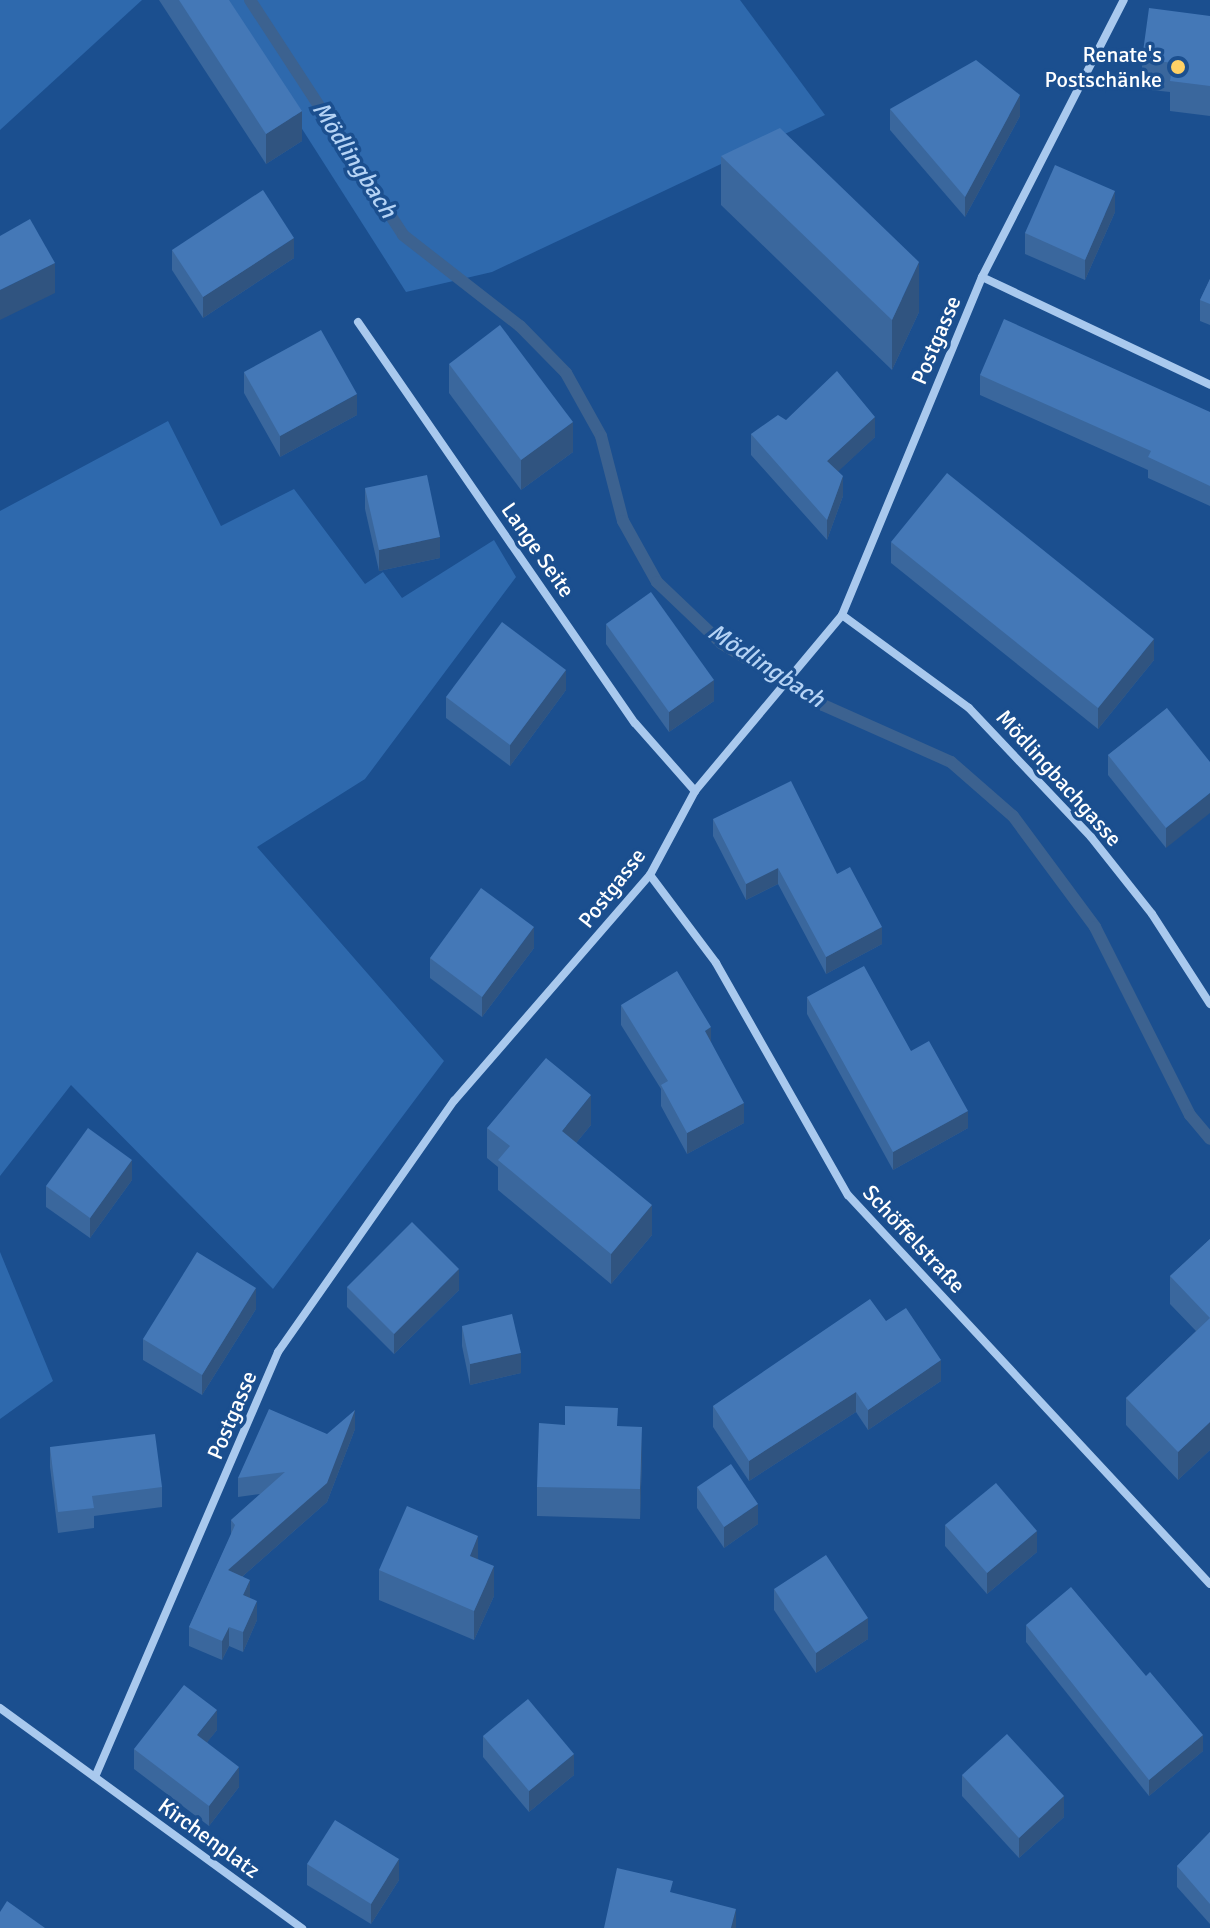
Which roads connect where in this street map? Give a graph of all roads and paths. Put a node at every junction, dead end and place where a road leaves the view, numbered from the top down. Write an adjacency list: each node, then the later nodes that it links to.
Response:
1 (1124, 0): 2 (street, Postgasse)
2 (982, 277): 4 (street); 5 (street, Postgasse)
3 (358, 322): 6 (street, Lange Seite)
4 (1210, 385)
5 (842, 615): 6 (street, Postgasse); 8 (street, Mödlingbachgasse)
6 (695, 791): 7 (street, Postgasse)
7 (650, 875): 9 (street, Schöffelstraße); 11 (street, Postgasse)
8 (1210, 1004)
9 (1210, 1584)
10 (0, 1708): 11 (street, Kirchenplatz)
11 (95, 1777): 12 (street, Kirchenplatz)
12 (302, 1928)

